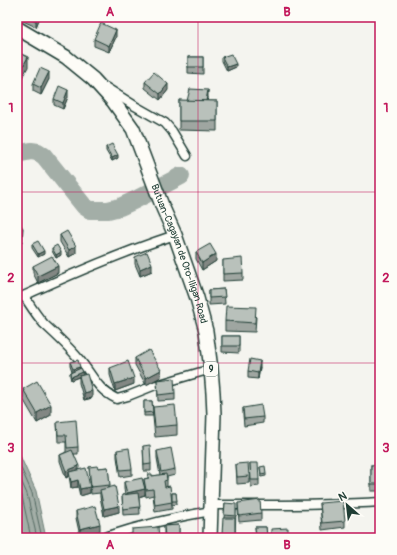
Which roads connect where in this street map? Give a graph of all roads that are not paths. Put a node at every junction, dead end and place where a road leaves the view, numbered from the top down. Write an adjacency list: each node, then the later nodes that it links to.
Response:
1 (17, 28): 2 (highway, Butuan-Cagayan de Oro-Iligan Road / 9)
2 (92, 79): 3 (street); 4 (highway, Butuan-Cagayan de Oro-Iligan Road / 9)
3 (187, 156)
4 (175, 236): 5 (street); 6 (highway, Butuan-Cagayan de Oro-Iligan Road / 9)
5 (21, 298): 6 (street)
6 (211, 369): 8 (highway, Butuan-Cagayan de Oro-Iligan Road / 9)
7 (380, 502): 8 (street)
8 (211, 508): 9 (street); 10 (highway, Butuan-Cagayan de Oro-Iligan Road / 9)
9 (104, 537)
10 (210, 538)

